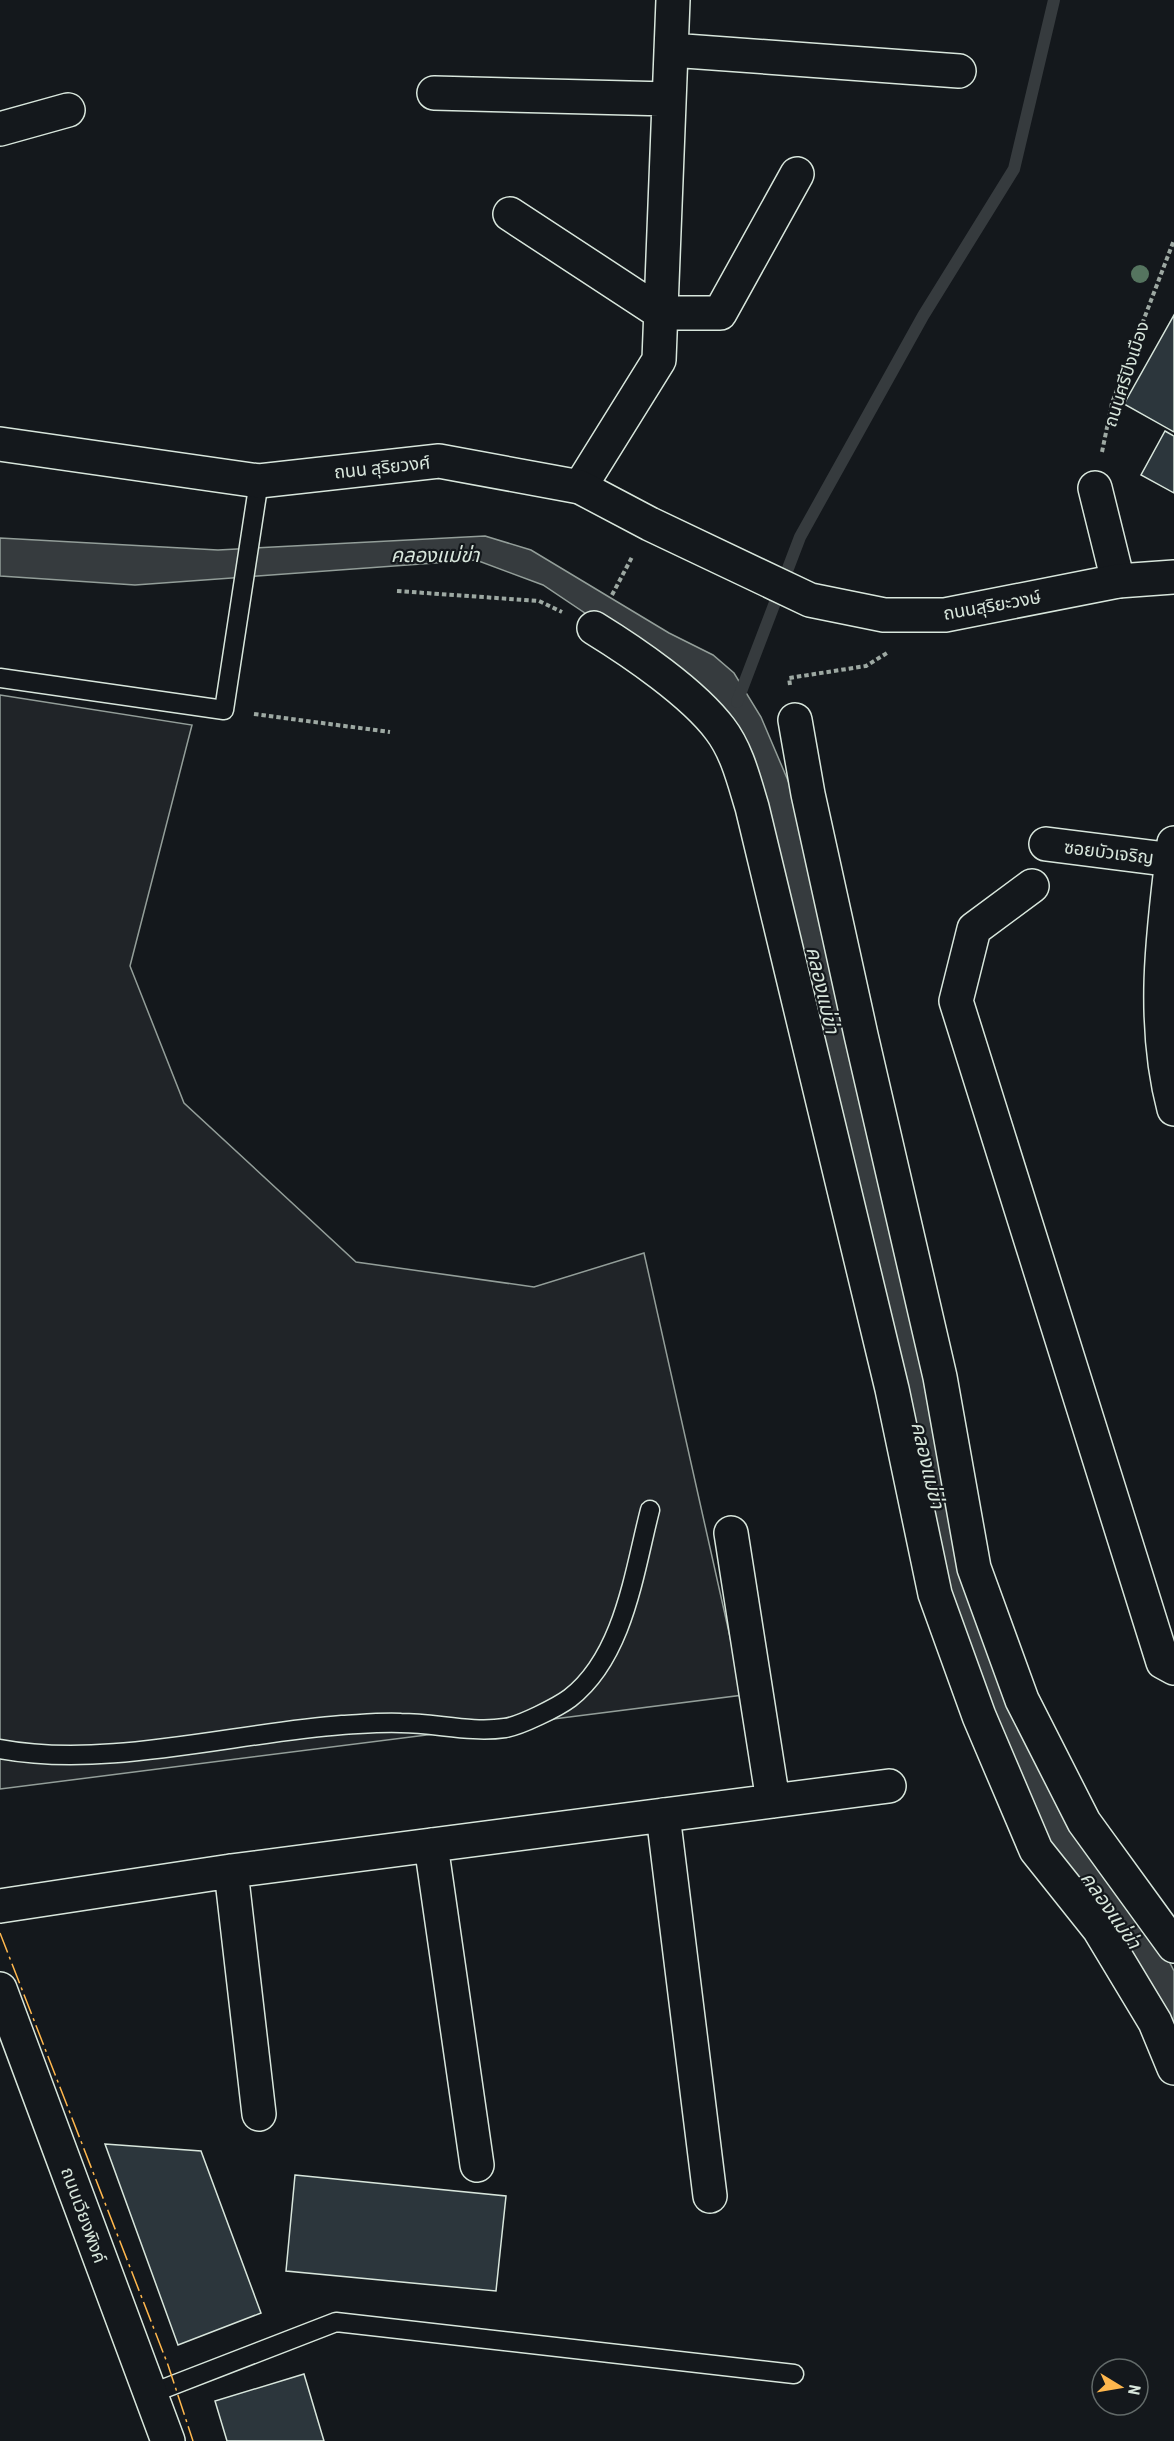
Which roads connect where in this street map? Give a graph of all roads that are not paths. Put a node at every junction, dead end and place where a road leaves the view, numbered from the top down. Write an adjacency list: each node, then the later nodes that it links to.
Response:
1 (673, 0): 2 (street)
2 (671, 50): 3 (street); 5 (street)
3 (959, 71)
4 (434, 93): 5 (street)
5 (669, 99): 10 (street)
6 (68, 110): 7 (street)
7 (0, 129)
8 (797, 174): 10 (street)
9 (510, 214): 10 (street)
10 (661, 314): 13 (street)
11 (0, 444): 12 (street, ถนน สุริยวงศ์)
12 (259, 481): 13 (street, ถนน สุริยวงศ์); 19 (lane)
13 (580, 487): 17 (street, ถนน สุริยวงศ์)
14 (1095, 488): 16 (street)
15 (1174, 577): 16 (street, ถนนสุริยะวงษ์)
16 (1118, 581): 17 (street, ถนนสุริยะวงษ์)
17 (810, 600)
18 (594, 628): 37 (street)
19 (0, 678)
20 (795, 720): 35 (street)
21 (1046, 844): 22 (street, ซอยบัวเจริญ)
22 (1173, 852): 24 (street)
23 (1032, 886): 27 (street)
24 (1174, 1108)
25 (650, 1510): 28 (lane)
26 (731, 1533): 30 (street)
27 (1174, 1668)
28 (0, 1749)
29 (889, 1786): 30 (street)
30 (773, 1801): 31 (street)
31 (663, 1815): 32 (street); 40 (street)
32 (431, 1845): 33 (street); 39 (street)
33 (231, 1871): 34 (street); 38 (street)
34 (0, 1905)
35 (1174, 1946)
36 (0, 1989): 42 (street, ถนนเวียงพิงค์)
37 (1174, 2068)
38 (259, 2114)
39 (477, 2165)
40 (710, 2196)
41 (794, 2374): 42 (lane)
42 (150, 2394): 43 (street, ถนนเวียงพิงค์)
43 (168, 2441)

